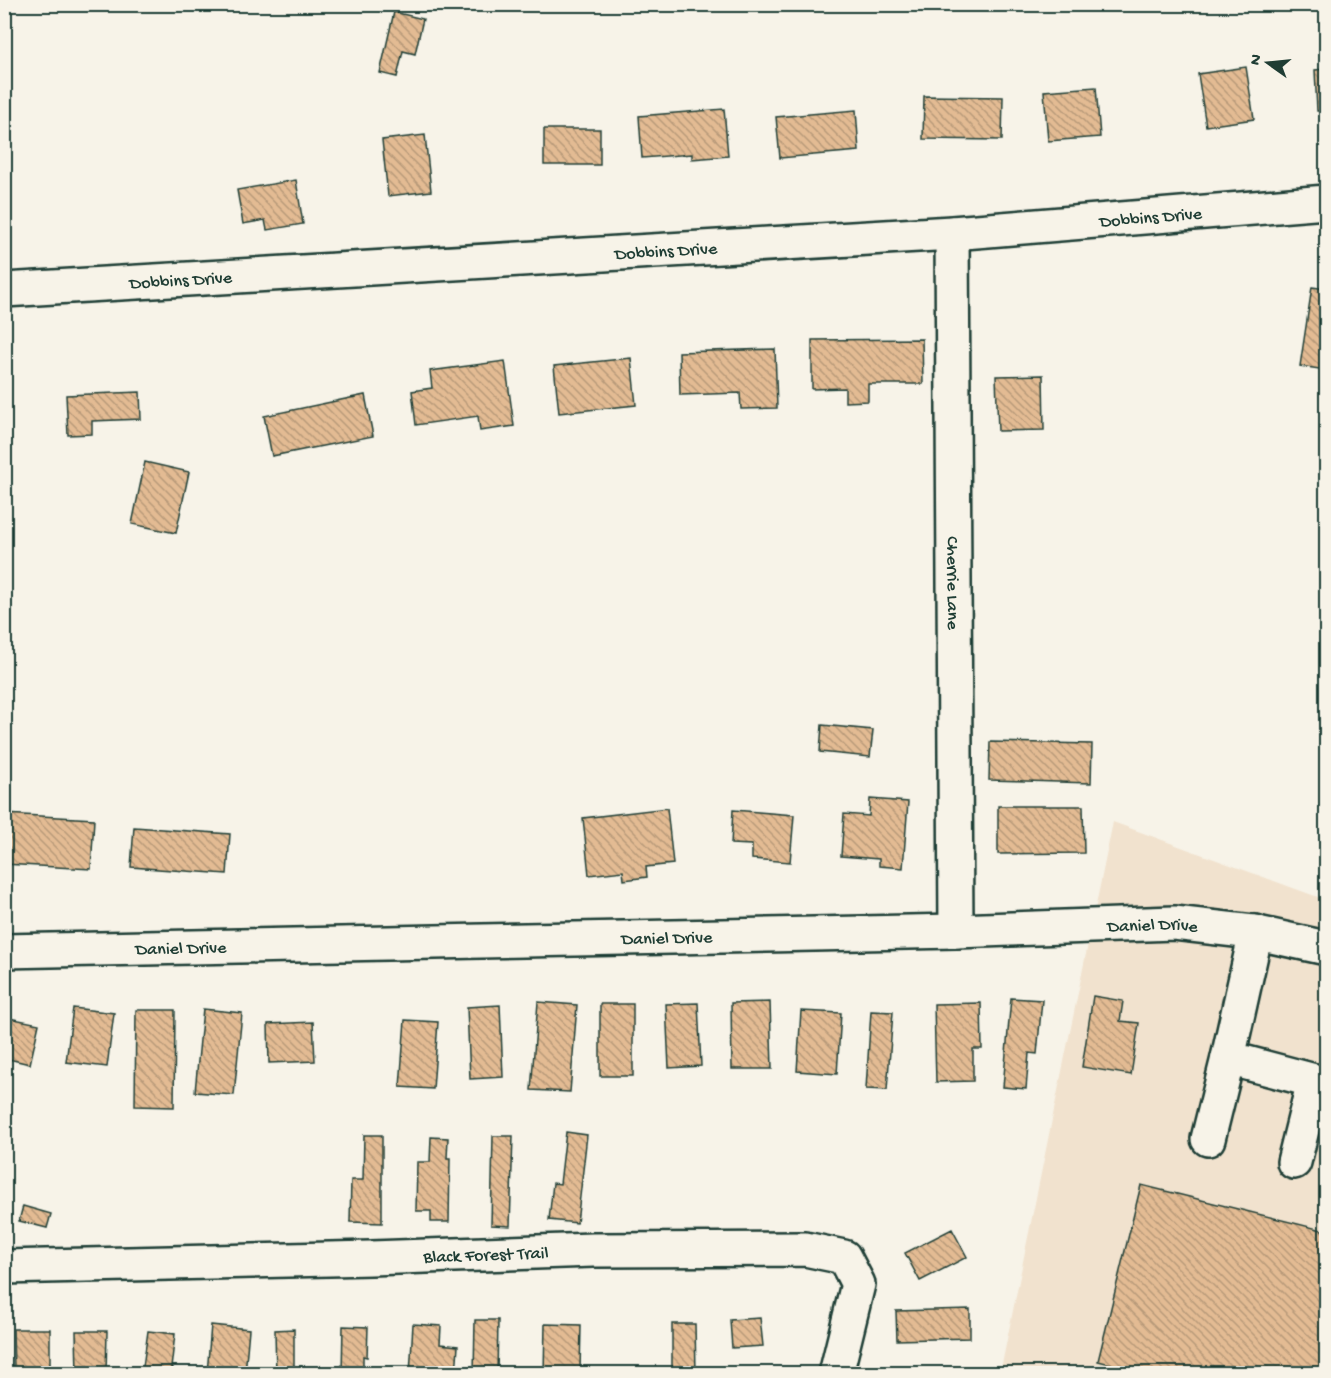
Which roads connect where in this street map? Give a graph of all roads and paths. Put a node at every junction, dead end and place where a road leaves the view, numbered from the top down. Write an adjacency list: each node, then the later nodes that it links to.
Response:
1 (1326, 202): 2 (street, Dobbins Drive)
2 (952, 233): 3 (street, Dobbins Drive); 4 (street, Cherrie Lane)
3 (4, 290)
4 (957, 931): 5 (street, Daniel Drive); 7 (street, Daniel Drive)
5 (1256, 932): 6 (street, Daniel Drive); 8 (street)
6 (1326, 948)
7 (4, 951)
8 (1228, 1058): 9 (street); 10 (street)
9 (1320, 1082): 11 (street)
10 (1208, 1139)
11 (1294, 1162)
12 (4, 1267): 13 (street, Black Forest Trail)
13 (836, 1374)

